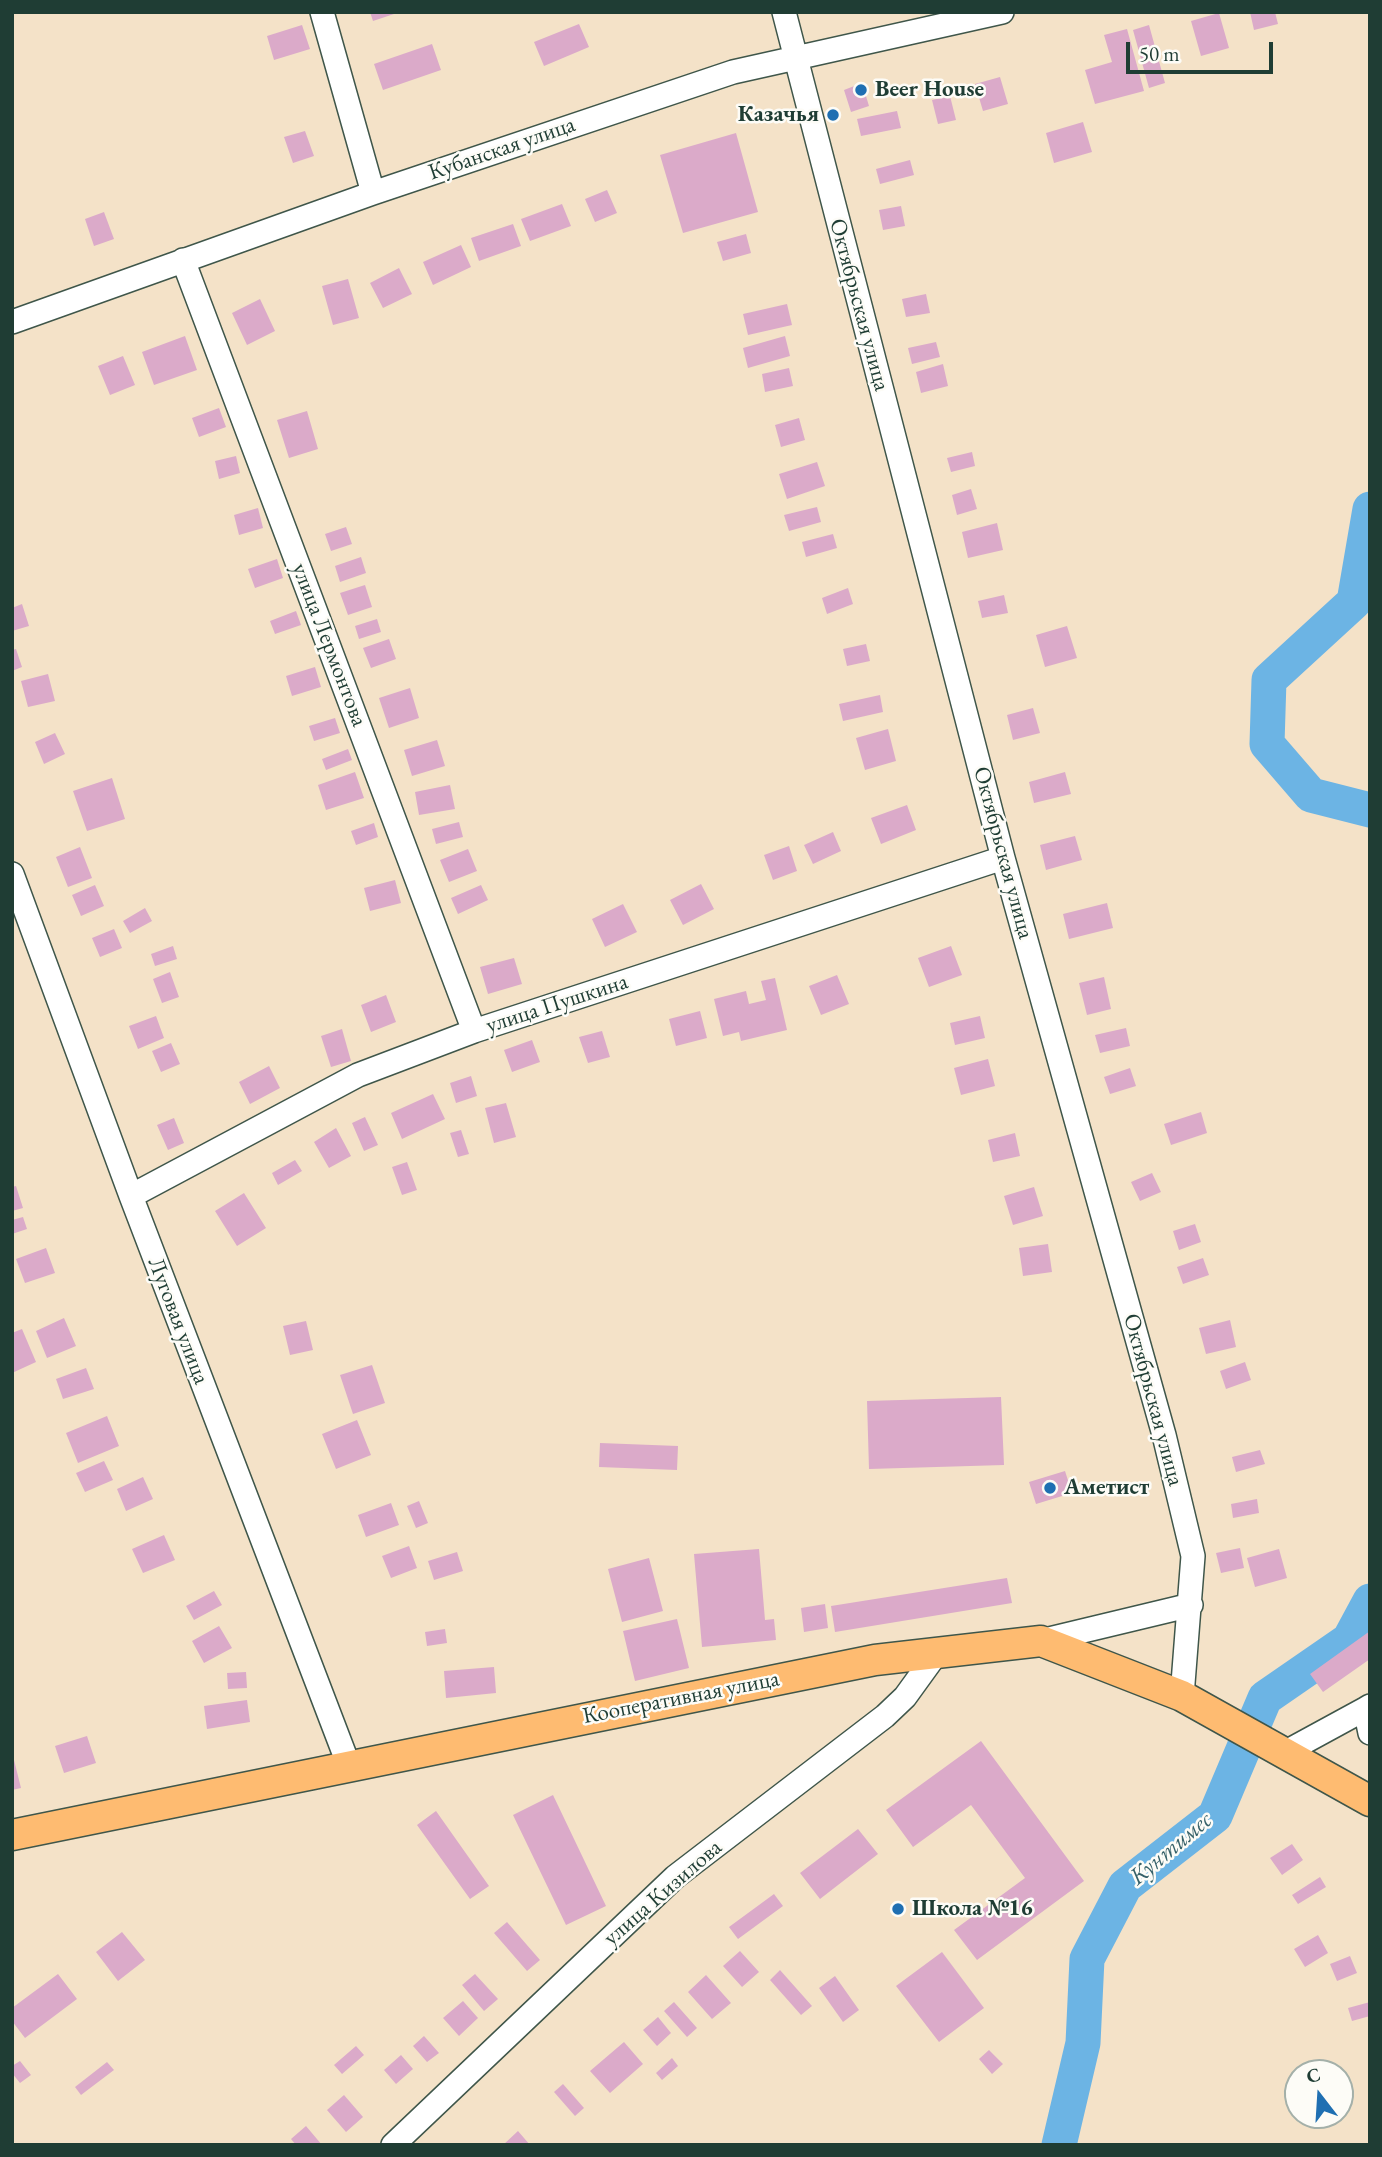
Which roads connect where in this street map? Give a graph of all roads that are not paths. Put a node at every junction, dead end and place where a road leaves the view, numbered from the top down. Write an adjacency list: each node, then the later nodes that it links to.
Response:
1 (322, 12): 5 (street)
2 (785, 12): 4 (street, Октябрьская улица)
3 (1003, 12): 4 (street, Кубанская улица)
4 (796, 59): 5 (street, Кубанская улица); 8 (street, Октябрьская улица)
5 (373, 193): 6 (street, Кубанская улица)
6 (183, 260): 7 (street, Кубанская улица); 10 (street, улица Лермонтова)
7 (12, 322)
8 (1003, 858): 10 (street, улица Пушкина); 12 (street, Октябрьская улица)
9 (12, 874): 11 (street, Луговая улица)
10 (474, 1031): 11 (street, улица Пушкина)
11 (131, 1196): 19 (street, Луговая улица)
12 (1191, 1605): 13 (street, Кооперативная улица); 15 (street, Октябрьская улица)
13 (1041, 1641): 14 (main road, Кооперативная улица); 15 (main road)
14 (939, 1650): 19 (main road, Кооперативная улица); 22 (street, улица Кизилова)
15 (1182, 1696): 18 (main road)
16 (1367, 1707): 17 (street); 18 (street)
17 (1370, 1733)
18 (1286, 1752): 20 (main road)
19 (349, 1766): 21 (main road, Кооперативная улица)
20 (1370, 1801)
21 (16, 1837)
22 (393, 2145)

